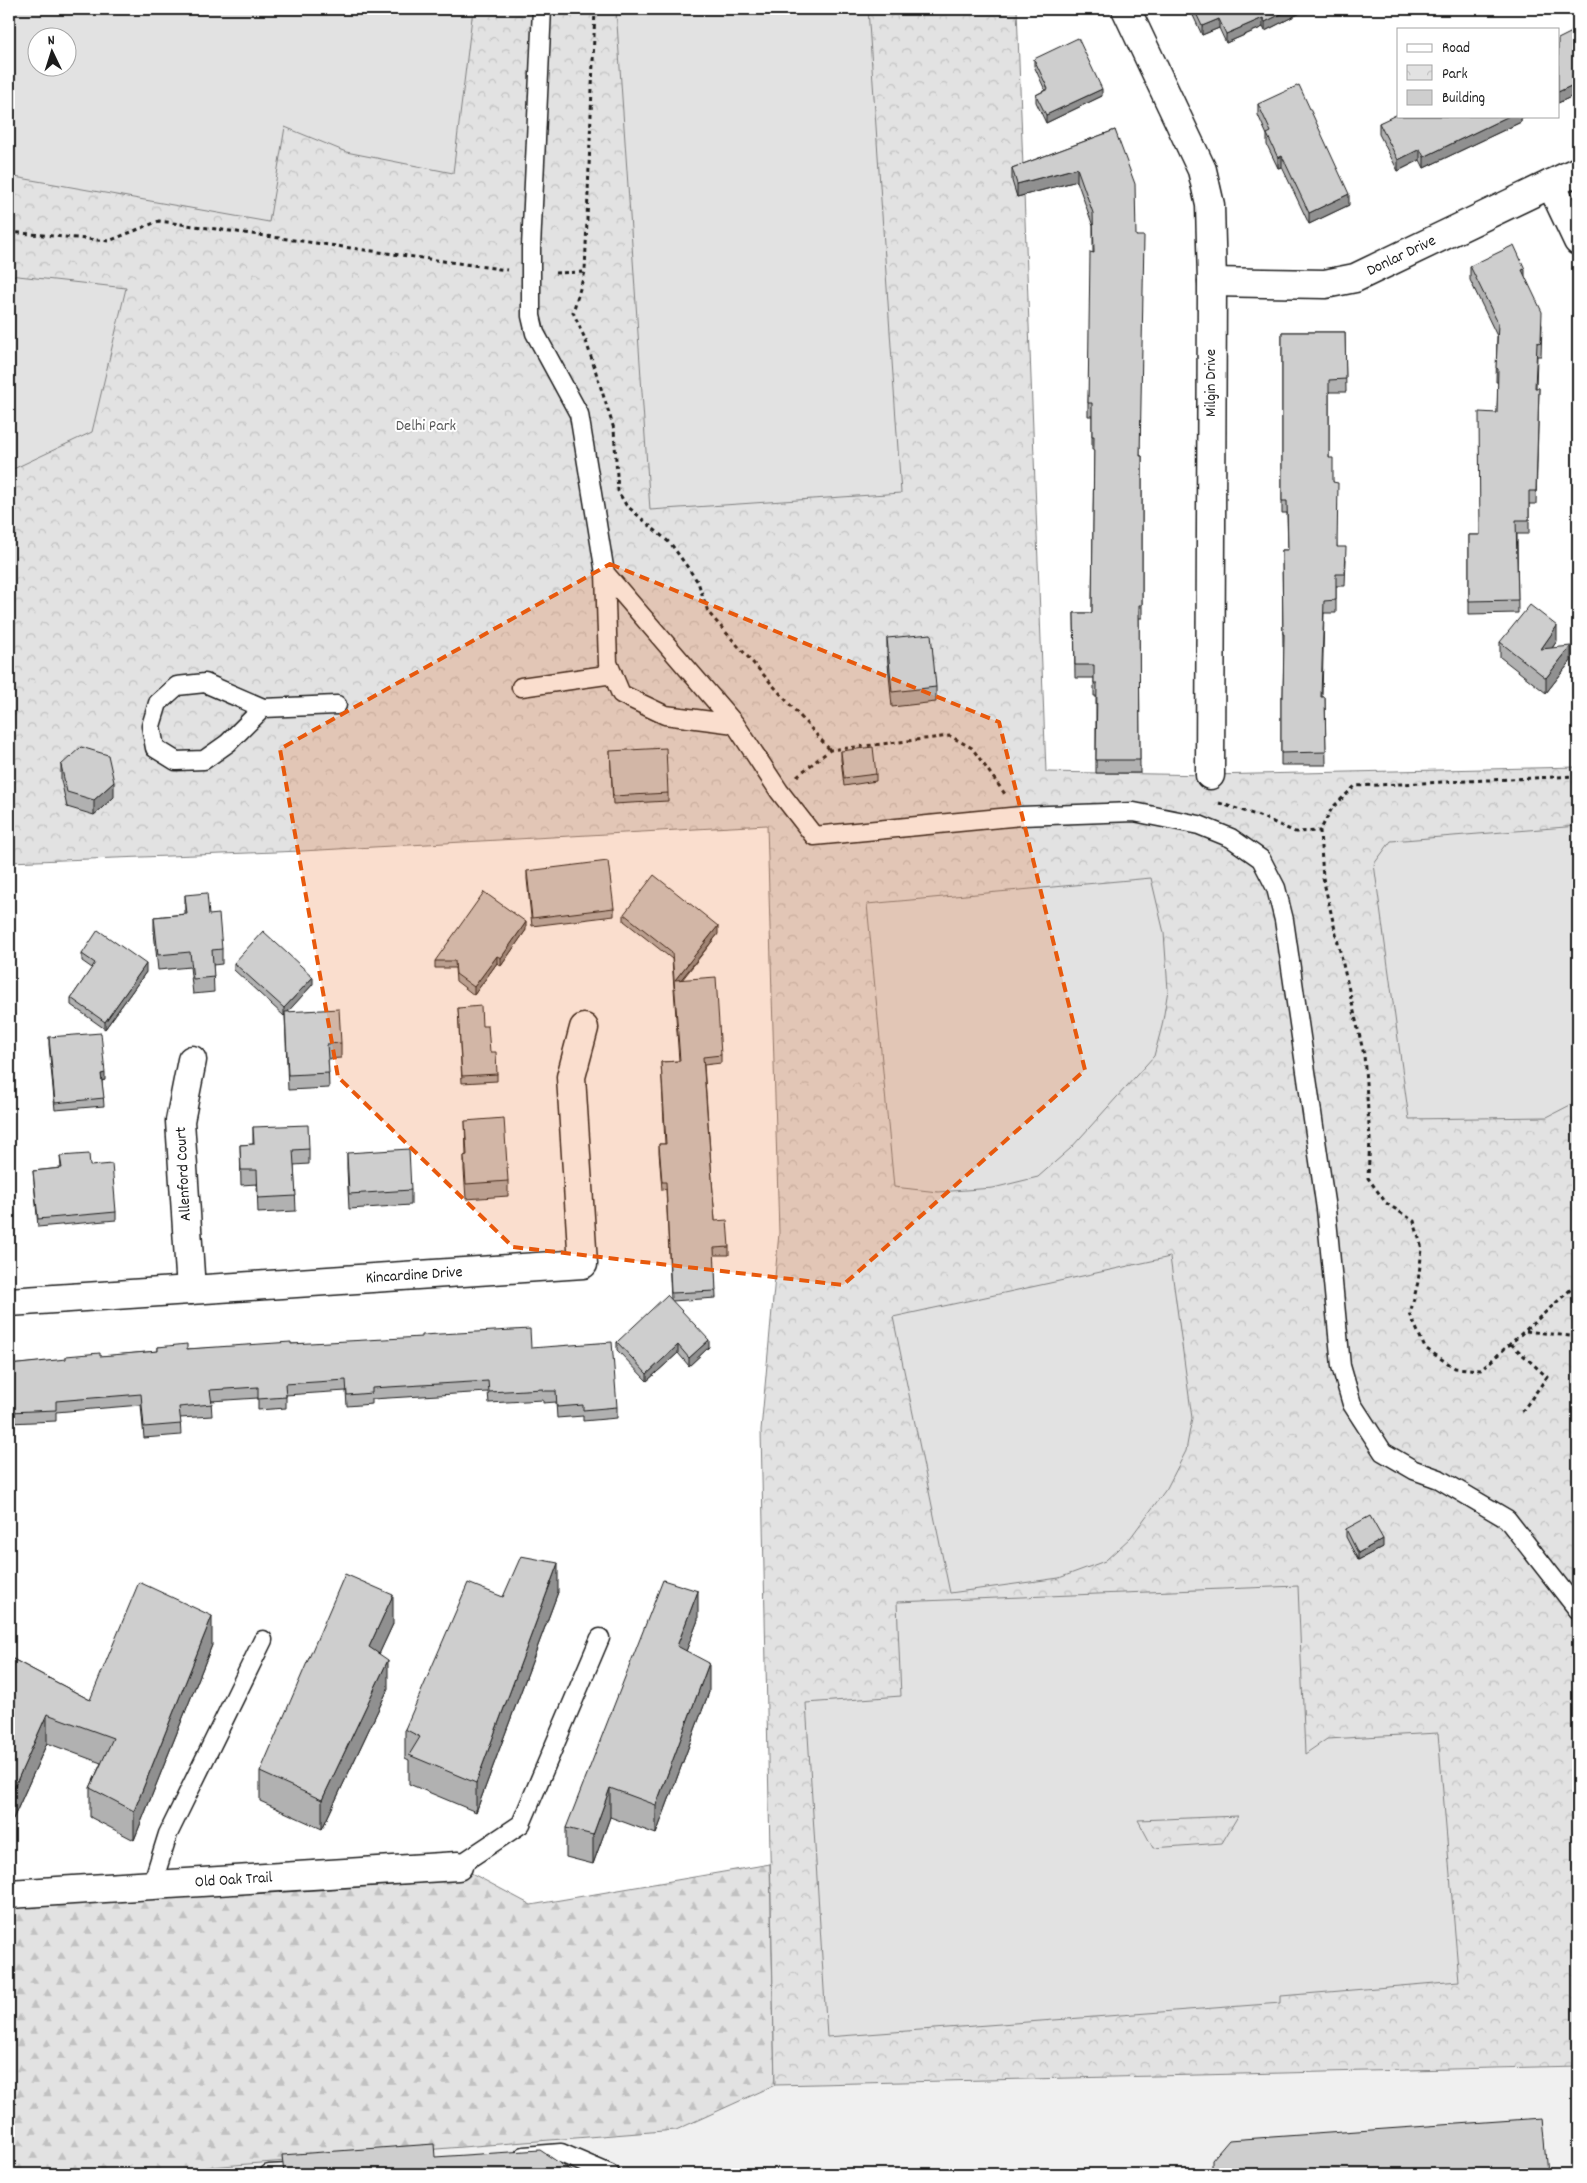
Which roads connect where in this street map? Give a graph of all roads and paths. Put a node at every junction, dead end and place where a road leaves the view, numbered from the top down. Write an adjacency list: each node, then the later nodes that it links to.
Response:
1 (542, 9): 9 (lane)
2 (595, 9): 8 (path)
3 (1126, 9): 10 (street, Milgin Drive)
4 (1578, 171): 5 (street, Donlar Drive)
5 (1551, 184): 7 (street); 10 (street, Donlar Drive)
6 (9, 232): 9 (path)
7 (1578, 242)
8 (584, 272): 9 (path); 17 (path)
9 (532, 273): 11 (lane)
10 (1212, 282): 18 (street, Milgin Drive)
11 (605, 573): 12 (lane); 16 (lane)
12 (613, 674): 13 (lane); 16 (lane)
13 (521, 687)
14 (337, 705): 15 (lane)
15 (263, 708): 15 (lane)
16 (735, 724): 20 (lane)
17 (830, 750): 20 (path); 21 (path)
18 (1210, 775)
19 (1578, 776): 29 (path)
20 (779, 791): 21 (lane)
21 (1022, 816): 31 (lane)
22 (584, 1028): 25 (street, Kincardine Drive)
23 (192, 1060): 25 (street, Allenford Court)
24 (1578, 1283): 27 (path)
25 (191, 1290): 26 (street, Kincardine Drive)
26 (9, 1302)
27 (1526, 1330): 28 (path); 29 (path)
28 (1578, 1337)
29 (1511, 1344): 30 (path)
30 (1522, 1412)
31 (1578, 1610)
32 (600, 1638): 34 (lane)
33 (263, 1640): 35 (lane)
34 (458, 1866): 35 (street, Old Oak Trail)
35 (152, 1885): 36 (street, Old Oak Trail)
36 (9, 1894)
37 (503, 2157): 40 (lane)
38 (327, 2170): 39 (lane)
39 (269, 2174)
40 (610, 2174)

